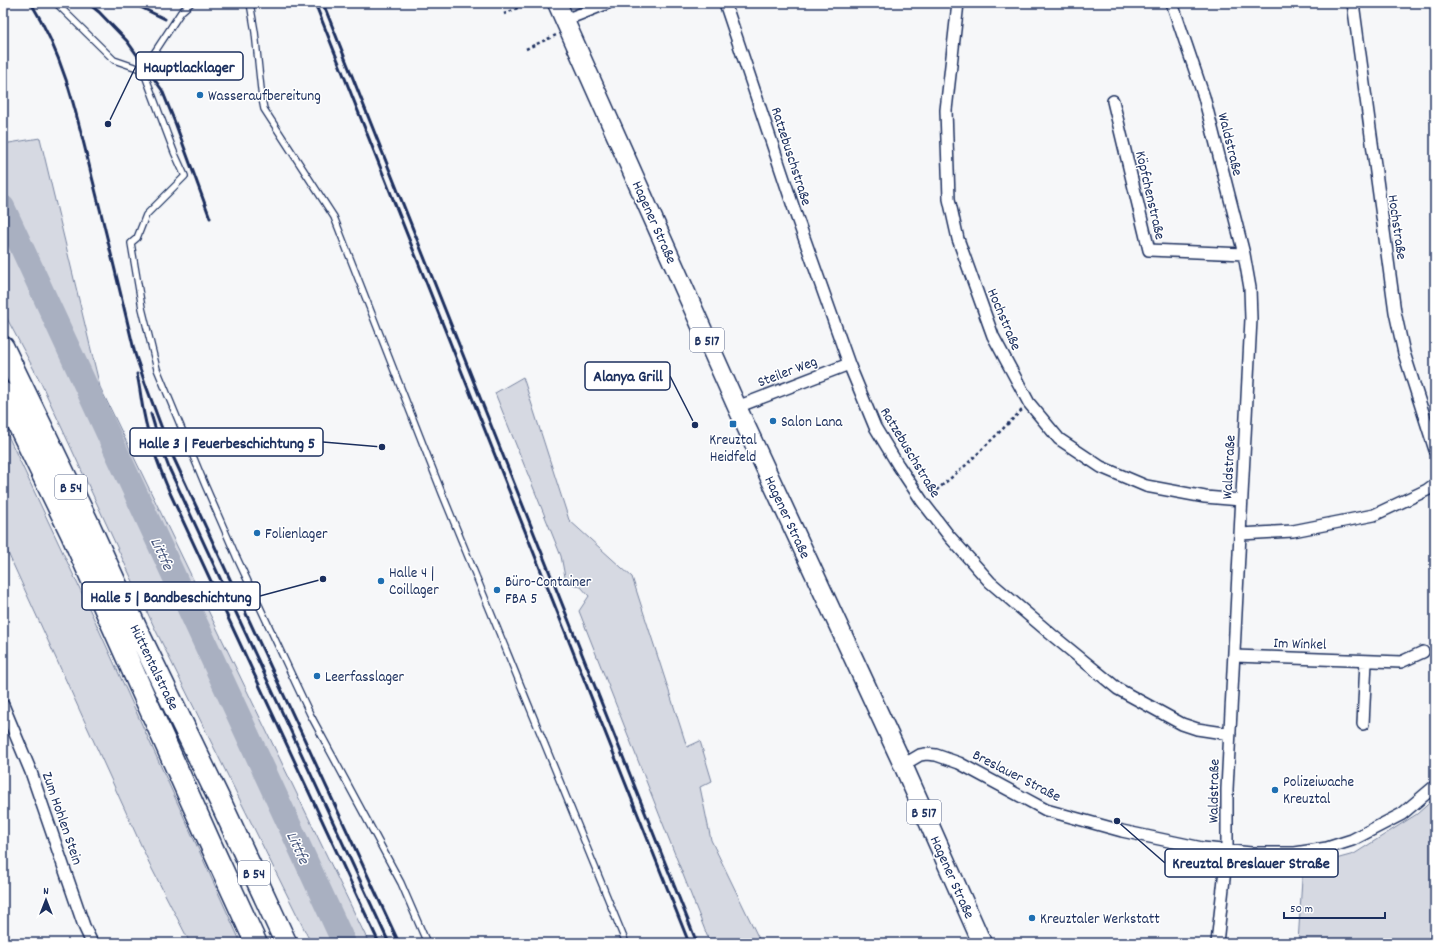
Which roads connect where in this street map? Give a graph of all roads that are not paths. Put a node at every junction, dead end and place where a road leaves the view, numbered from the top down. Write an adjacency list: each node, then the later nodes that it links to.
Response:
1 (56, 3): 11 (lane)
2 (191, 3): 11 (lane)
3 (250, 3): 35 (lane)
4 (557, 3): 10 (main road, Hagener Straße / B 517)
5 (608, 3): 10 (street)
6 (725, 3): 15 (street, Ratzebuschstraße)
7 (958, 3): 20 (street, Hochstraße)
8 (1172, 3): 13 (street, Waldstraße)
9 (1353, 3): 18 (street, Hochstraße)
10 (567, 25): 17 (main road, Hagener Straße / B 517)
11 (143, 70): 34 (lane)
12 (1113, 102): 13 (street, Köpfchenstraße)
13 (1244, 254): 20 (street, Waldstraße)
14 (3, 347): 33 (highway, Hüttentalstraße / B 54)
15 (848, 364): 17 (street, Steiler Weg); 27 (street, Ratzebuschstraße)
16 (3, 393): 32 (highway, Hüttentalstraße / B 54)
17 (737, 407): 28 (main road, Hagener Straße / B 517)
18 (1435, 450)
19 (1435, 484): 21 (street)
20 (1241, 500): 21 (street, Waldstraße)
21 (1240, 534): 23 (street, Waldstraße)
22 (1423, 652): 24 (street, Im Winkel)
23 (1234, 656): 24 (street, Im Winkel); 27 (street, Waldstraße)
24 (1366, 662): 26 (street)
25 (3, 705): 31 (street, Zum Hohlen Stein)
26 (1363, 724)
27 (1230, 734): 30 (street, Waldstraße)
28 (903, 765): 30 (street, Breslauer Straße); 36 (main road, Hagener Straße / B 517)
29 (1435, 786): 30 (street, Breslauer Straße)
30 (1227, 851): 37 (street, Waldstraße)
31 (92, 943)
32 (256, 943)
33 (286, 943)
34 (427, 943)
35 (626, 943)
36 (982, 943)
37 (1217, 943)

